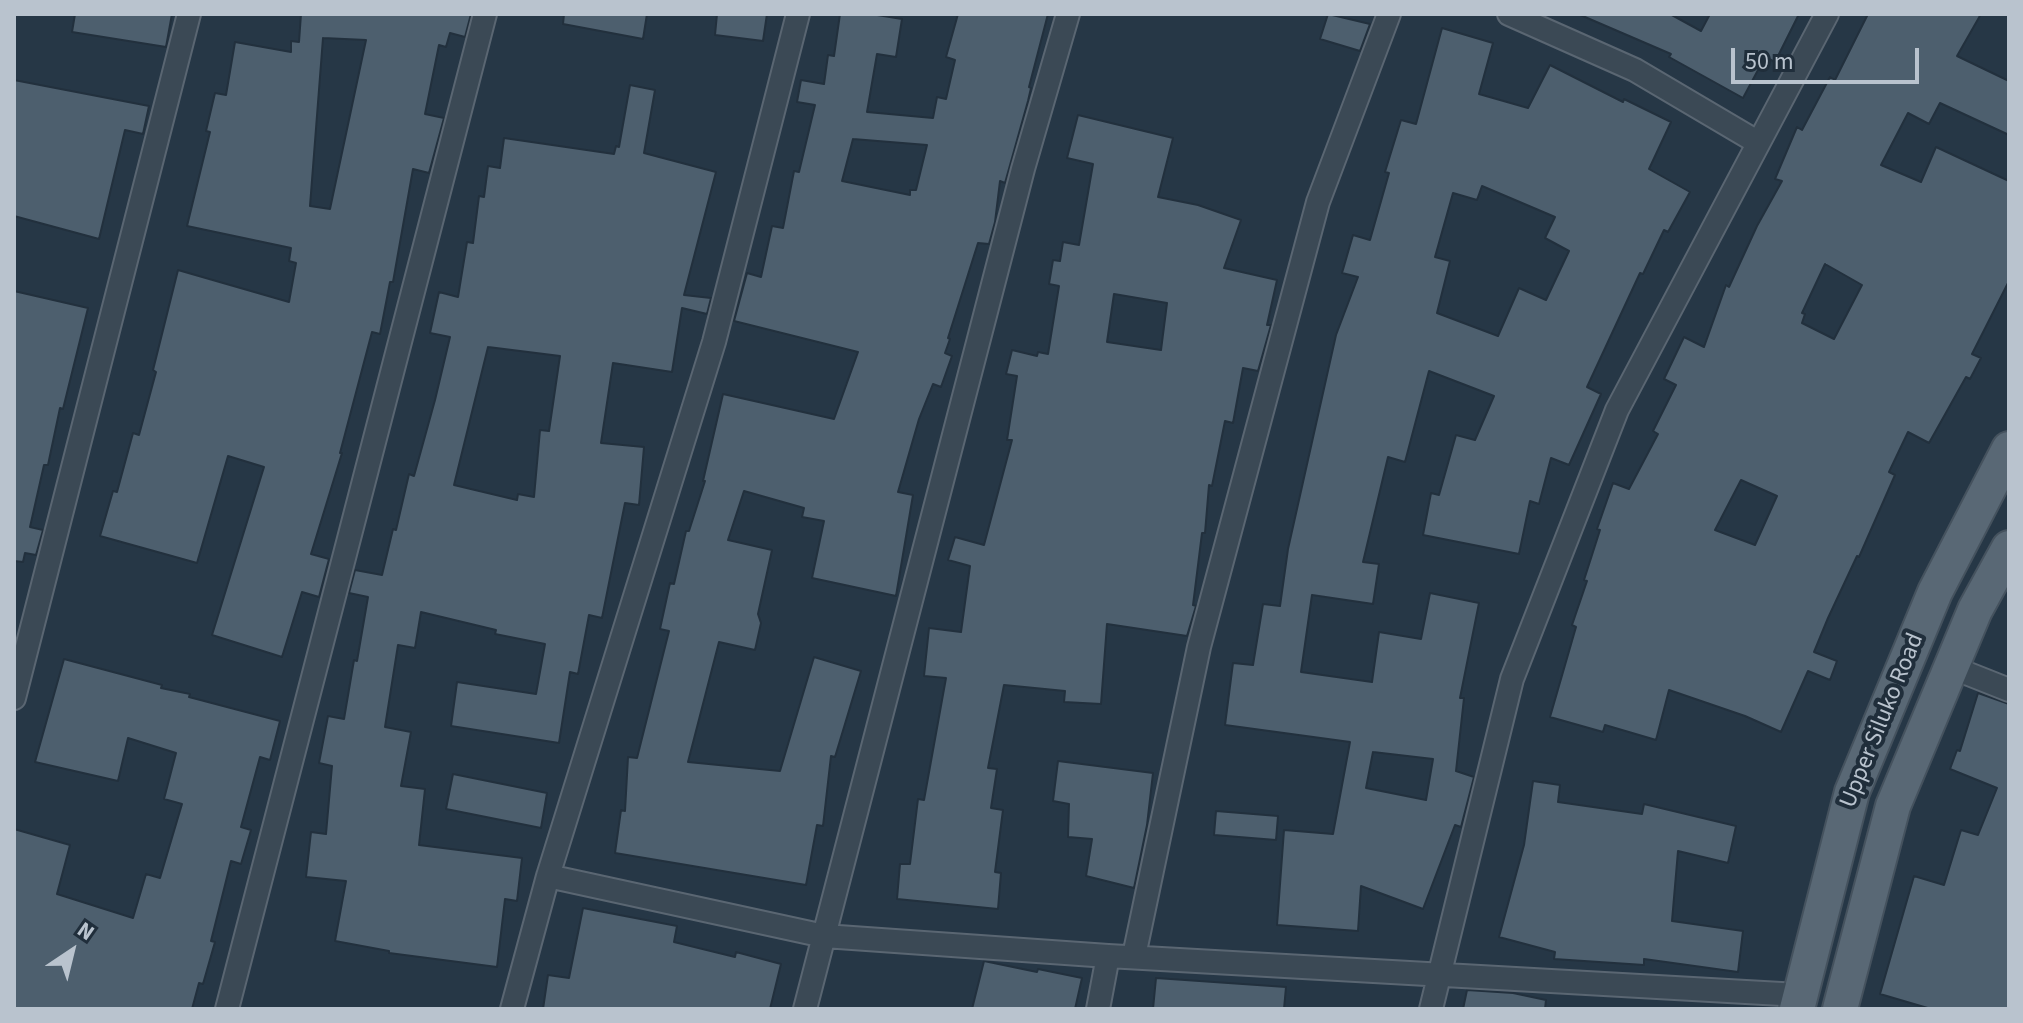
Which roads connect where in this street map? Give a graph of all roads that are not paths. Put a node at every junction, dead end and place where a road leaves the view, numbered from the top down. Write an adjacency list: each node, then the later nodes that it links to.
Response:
1 (189, 14): 13 (street)
2 (485, 14): 20 (street)
3 (798, 14): 14 (street)
4 (1068, 14): 15 (street)
5 (1389, 14): 17 (street)
6 (1509, 14): 8 (street)
7 (1827, 14): 8 (street)
8 (1757, 142): 18 (street)
9 (2009, 449): 19 (main road, Upper Siluko Road)
10 (2009, 548): 11 (main road, Upper Siluko Road)
11 (1951, 667): 12 (street); 25 (main road, Upper Siluko Road)
12 (2009, 690)
13 (14, 698)
14 (548, 876): 15 (street); 21 (street)
15 (824, 936): 16 (street); 22 (street)
16 (1108, 956): 17 (street); 23 (street)
17 (1134, 956): 18 (street)
18 (1439, 975): 19 (street); 24 (street)
19 (1798, 1002)
20 (227, 1009)
21 (512, 1009)
22 (805, 1009)
23 (1098, 1009)
24 (1431, 1009)
25 (1840, 1009)

